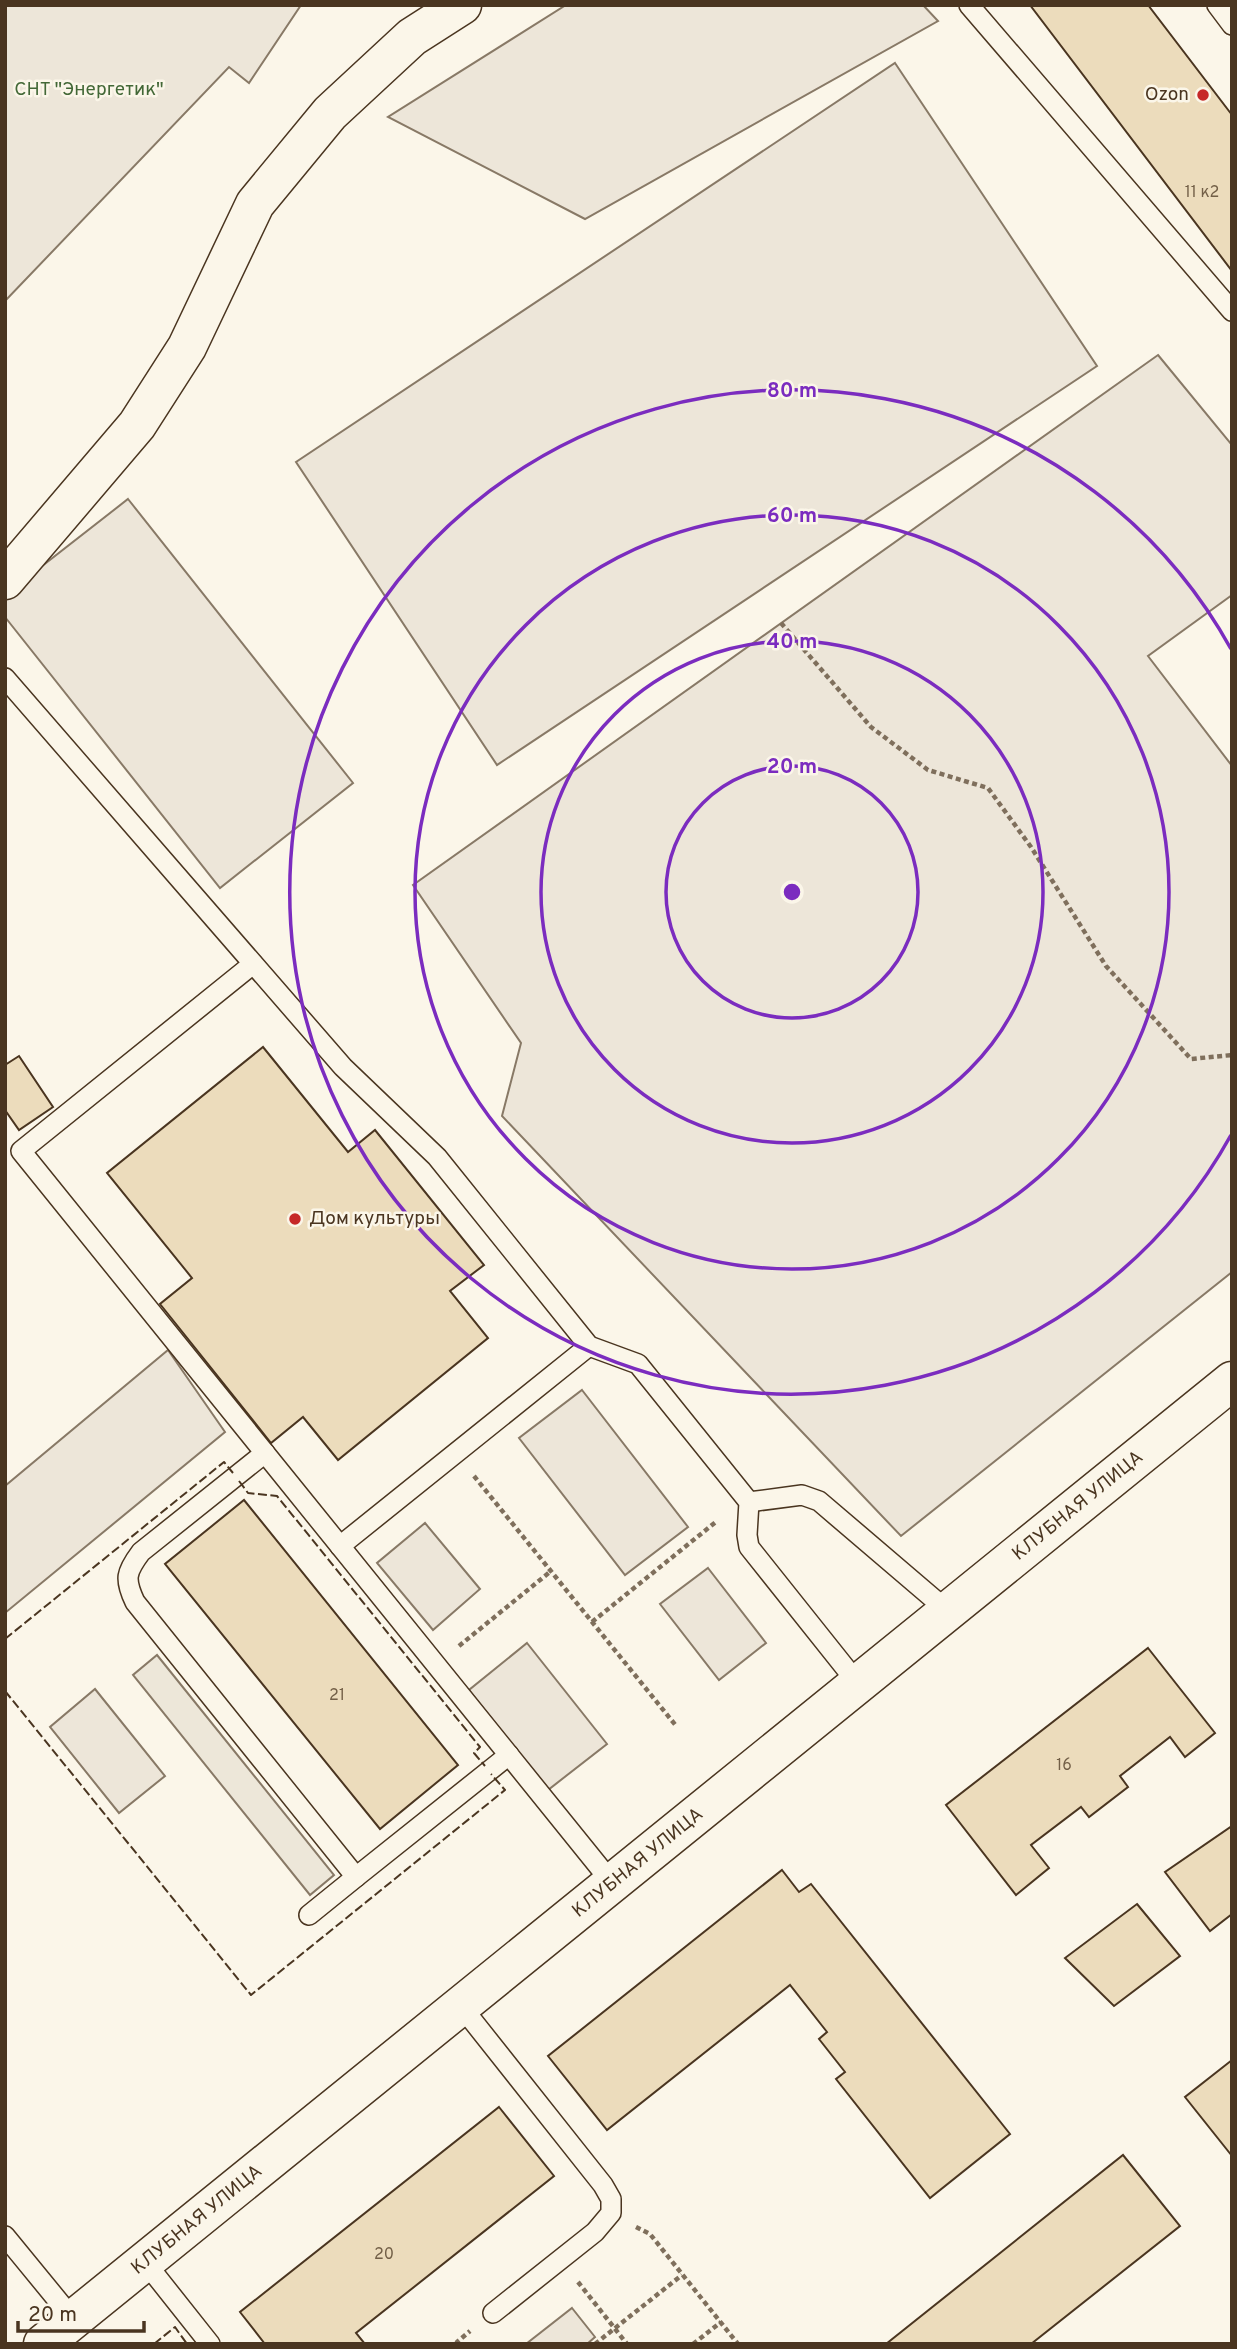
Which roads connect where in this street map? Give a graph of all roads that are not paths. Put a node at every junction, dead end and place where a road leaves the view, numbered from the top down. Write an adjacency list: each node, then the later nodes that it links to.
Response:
1 (462, 5): 6 (street)
2 (969, 5): 5 (lane)
3 (1217, 5): 4 (lane)
4 (1232, 24)
5 (1232, 311)
6 (5, 580)
7 (5, 678): 8 (lane)
8 (253, 964): 9 (lane); 11 (lane)
9 (589, 1346): 12 (lane); 13 (lane)
10 (1232, 1381): 14 (street, КЛУБНАЯ УЛИЦА)
11 (265, 1453): 13 (lane); 17 (lane)
12 (747, 1500): 14 (lane); 15 (lane)
13 (340, 1546): 16 (lane)
14 (948, 1612): 15 (street, КЛУБНАЯ УЛИЦА)
15 (859, 1685): 18 (street, КЛУБНАЯ УЛИЦА)
16 (509, 1755): 17 (lane); 18 (lane)
17 (356, 1877): 19 (lane)
18 (613, 1884): 20 (street, КЛУБНАЯ УЛИЦА)
19 (309, 1915)
20 (461, 2006): 22 (street, КЛУБНАЯ УЛИЦА); 23 (lane)
21 (5, 2236): 24 (lane)
22 (145, 2262): 24 (street, КЛУБНАЯ УЛИЦА); 26 (lane)
23 (492, 2314)
24 (73, 2319): 25 (street, КЛУБНАЯ УЛИЦА)
25 (43, 2344)
26 (210, 2344)

